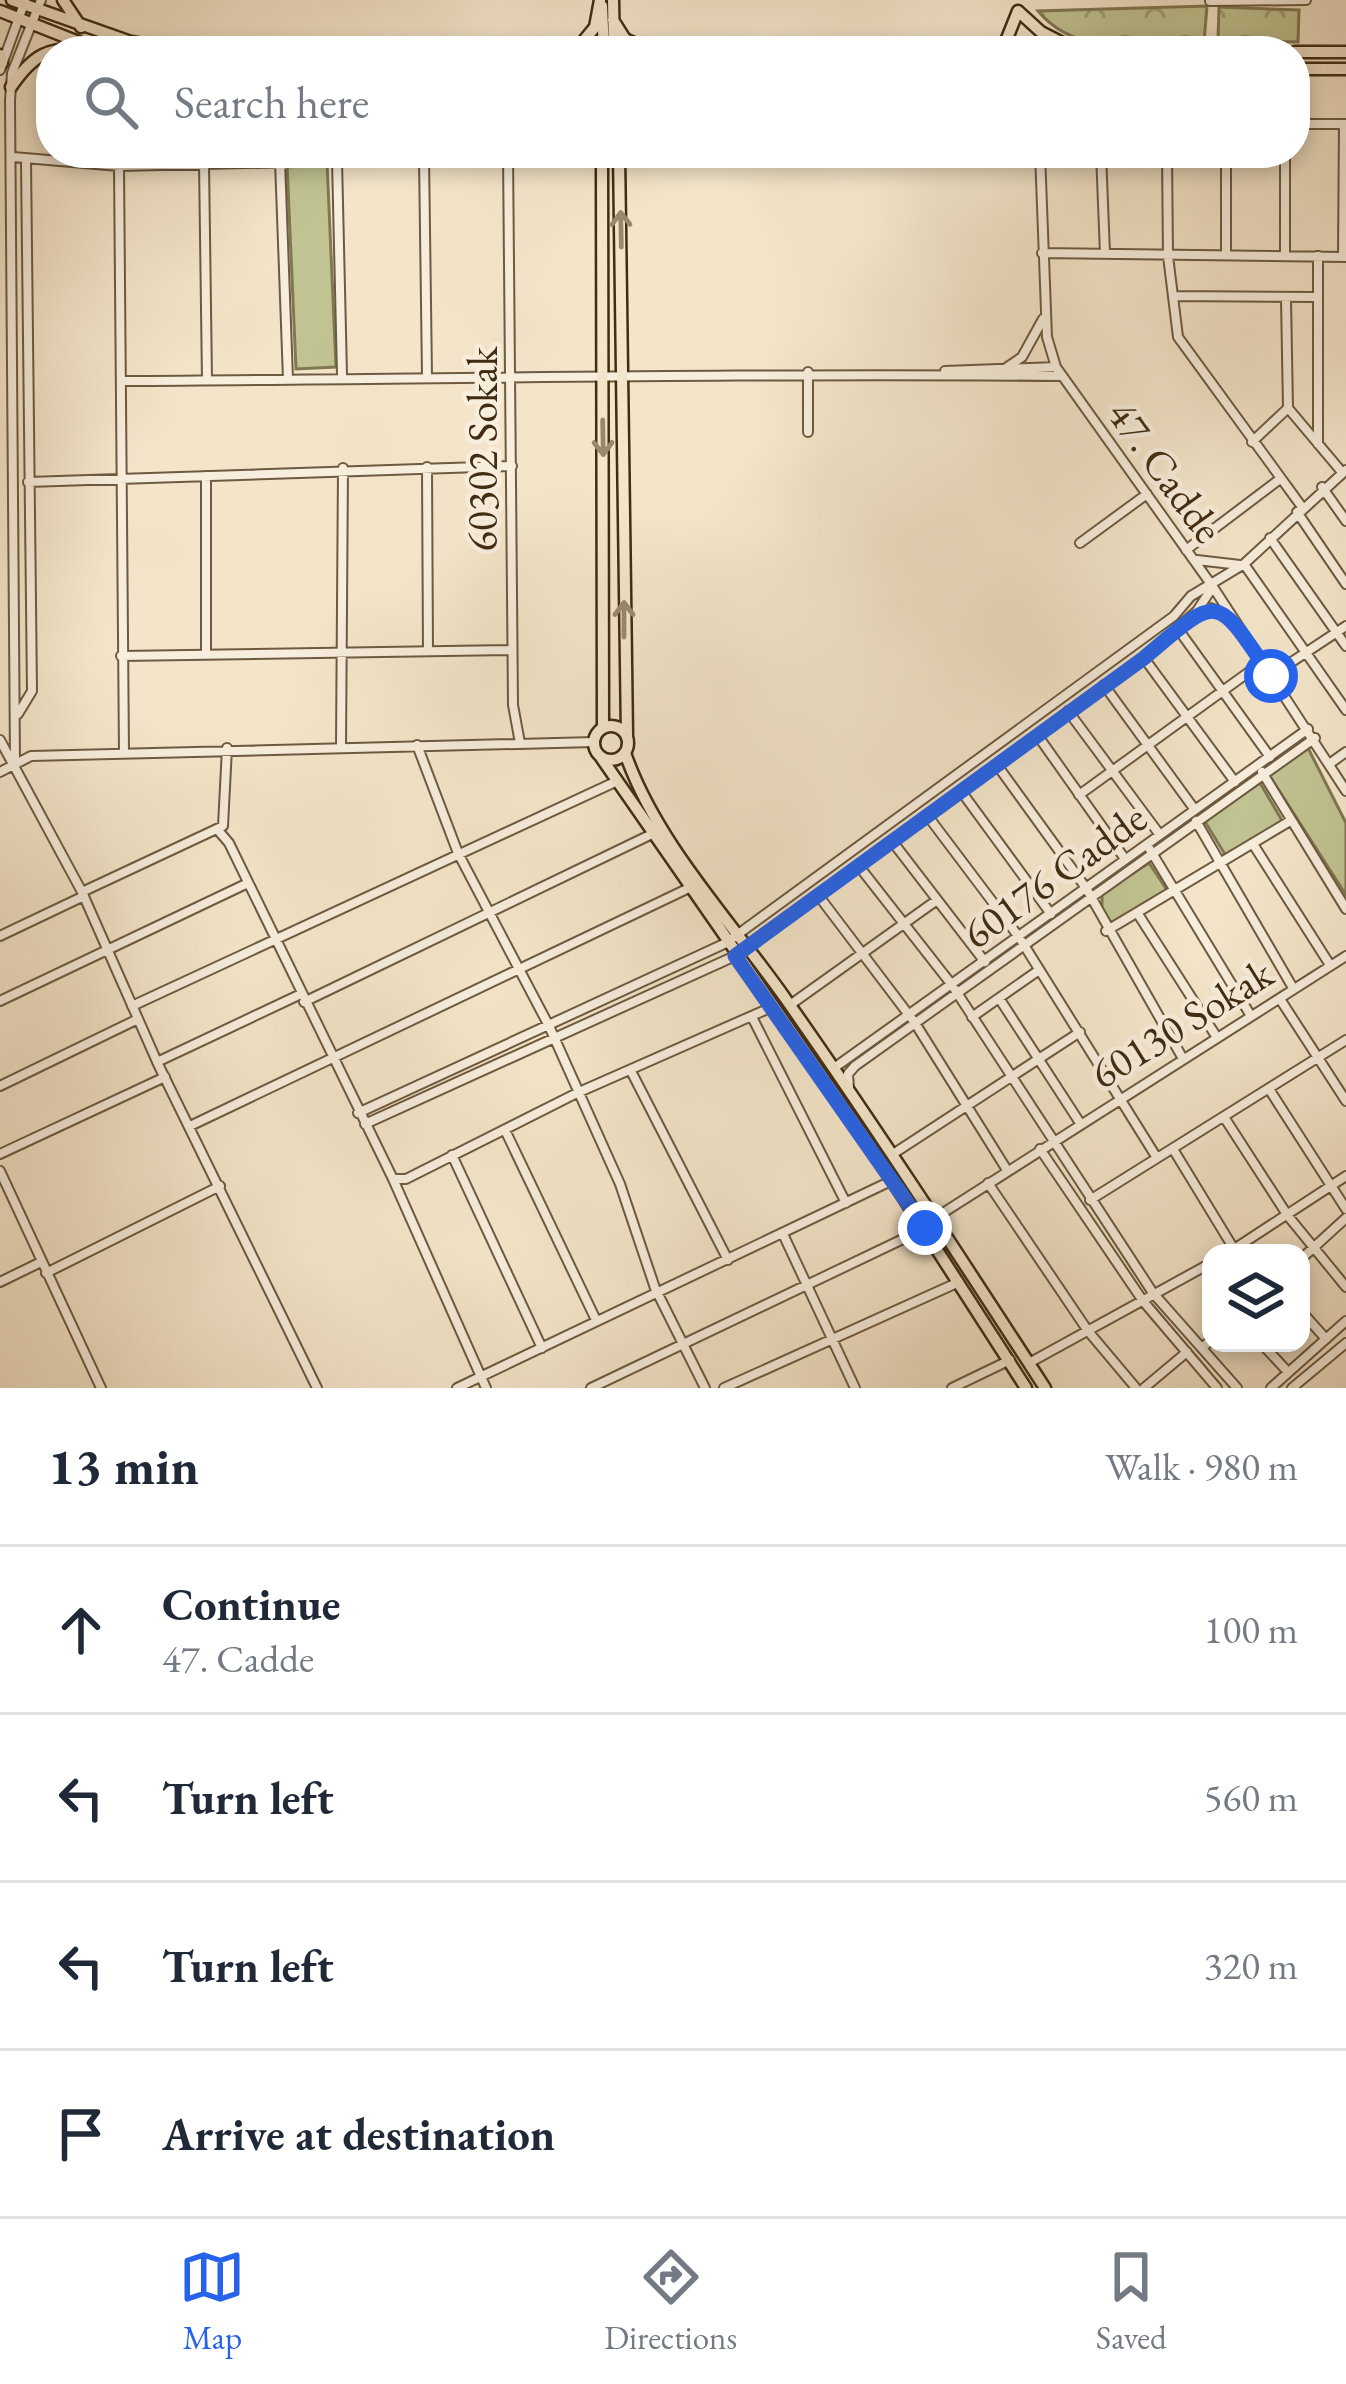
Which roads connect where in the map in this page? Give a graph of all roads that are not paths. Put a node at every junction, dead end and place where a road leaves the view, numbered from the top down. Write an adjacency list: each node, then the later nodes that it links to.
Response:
1 (62, 0): 12 (main road)
2 (601, 0): 15 (main road); 16 (main road)
3 (613, 0): 10 (main road)
4 (1306, 0): 5 (street)
5 (1210, 1)
6 (21, 2): 7 (main road); 9 (street)
7 (39, 5): 11 (street); 12 (main road)
8 (0, 11): 9 (main road)
9 (19, 19): 11 (main road); 24 (street)
10 (613, 20): 17 (main road); 18 (main road)
11 (32, 24): 13 (main road); 27 (street)
12 (81, 27): 14 (main road)
13 (62, 36)
14 (118, 36)
15 (588, 36)
16 (603, 36)
17 (614, 36)
18 (623, 36)
19 (1008, 36): 20 (main road)
20 (1055, 36)
21 (1310, 52): 22 (main road)
22 (1346, 52)
23 (36, 58): 27 (main road)
24 (1, 63)
25 (1310, 69): 26 (main road)
26 (1346, 69)
27 (11, 87): 30 (street)
28 (1310, 124): 29 (street)
29 (1345, 124): 52 (street)
30 (13, 157): 31 (street); 79 (street)
31 (26, 161): 32 (street); 81 (street)
32 (36, 162)
33 (118, 168): 67 (street)
34 (203, 168): 68 (street)
35 (280, 168): 65 (street)
36 (337, 168): 61 (street)
37 (424, 168): 62 (street)
38 (508, 168): 63 (street, 60302 Sokak)
39 (602, 168): 66 (main road)
40 (619, 168): 64 (main road, one-way to 40)
41 (1040, 168): 46 (street, 47. Cadde)
42 (1102, 168): 47 (street)
43 (1167, 168): 49 (street)
44 (1226, 168): 48 (street)
45 (1285, 168): 50 (street)
46 (1041, 253): 47 (street); 56 (street, 47. Cadde)
47 (1105, 254): 49 (street)
48 (1226, 255): 49 (street); 50 (street)
49 (1168, 256): 53 (street)
50 (1285, 256): 51 (street)
51 (1318, 256): 52 (street); 54 (street)
52 (1345, 257)
53 (1174, 296): 55 (street); 71 (street)
54 (1318, 297): 55 (street); 72 (street)
55 (1286, 298): 69 (street)
56 (1046, 312): 57 (street); 58 (street, 47. Cadde)
57 (1006, 368): 58 (street); 60 (street)
58 (1059, 371): 60 (street); 83 (street, 47. Cadde)
59 (808, 372): 60 (street); 64 (street); 70 (street)
60 (944, 372)
61 (342, 376): 62 (street); 65 (street)
62 (427, 376): 63 (street)
63 (512, 378): 66 (street); 73 (street, 60302 Sokak)
64 (623, 378): 66 (street); 115 (main road, one-way to 64)
65 (289, 379): 68 (street)
66 (602, 379): 113 (main road, one-way to 113)
67 (122, 380): 68 (street); 80 (street)
68 (207, 380)
69 (1288, 408): 71 (street); 72 (street)
70 (808, 432)
71 (1252, 442): 78 (street)
72 (1318, 444): 76 (street)
73 (512, 466): 74 (street); 98 (street, 60302 Sokak)
74 (427, 467): 75 (street); 99 (street)
75 (343, 468): 77 (street); 100 (street)
76 (1343, 470): 82 (street)
77 (206, 476): 80 (street); 102 (street)
78 (1280, 478): 84 (street); 88 (street)
79 (16, 480): 81 (street); 111 (street)
80 (119, 481): 81 (street); 103 (street)
81 (32, 482): 111 (street)
82 (1322, 487): 84 (street); 85 (street)
83 (1148, 494): 87 (street); 88 (street, 47. Cadde)
84 (1300, 509): 86 (street); 90 (street)
85 (1346, 521)
86 (1270, 538): 89 (street); 96 (street)
87 (1080, 543)
88 (1188, 554): 89 (street); 91 (street, 47. Cadde)
89 (1243, 564): 91 (street); 101 (street)
90 (1346, 584)
91 (1213, 587): 92 (street); 93 (street, 47. Cadde); 167 (street)
92 (1197, 611): 93 (street); 95 (street)
93 (1230, 616): 106 (street, 47. Cadde)
94 (1346, 626): 96 (street)
95 (1178, 629): 104 (street); 108 (street)
96 (1336, 632): 97 (street); 101 (street)
97 (1346, 646)
98 (512, 650): 99 (street); 120 (street, 60302 Sokak)
99 (428, 651): 100 (street)
100 (341, 652): 102 (street); 122 (street)
101 (1306, 652): 106 (street); 109 (street)
102 (206, 655): 103 (street)
103 (121, 656): 126 (street)
104 (1144, 658): 107 (street); 112 (street)
105 (1253, 670): 108 (street)
106 (1271, 676): 114 (street, 47. Cadde)
107 (1105, 685): 110 (street); 121 (street)
108 (1223, 692): 112 (street); 129 (street)
109 (1346, 710)
110 (1068, 711): 116 (street); 135 (street)
111 (18, 714): 130 (street)
112 (1188, 717): 121 (street); 137 (street)
113 (602, 728): 115 (main road); 119 (main road)
114 (1308, 729): 117 (street, 47. Cadde); 129 (street, 60176 Cadde)
115 (627, 736): 127 (main road)
116 (1038, 736): 132 (street); 140 (street)
117 (1315, 738): 131 (street, 47. Cadde); 133 (street)
118 (0, 740): 130 (street)
119 (594, 742): 120 (street); 128 (main road)
120 (520, 743): 123 (street)
121 (1148, 745): 135 (street); 142 (street)
122 (341, 746): 123 (street); 124 (street)
123 (417, 746): 150 (street)
124 (227, 748): 126 (street); 144 (street)
125 (1346, 752): 131 (street)
126 (124, 753): 130 (street)
127 (625, 753): 128 (main road); 167 (main road)
128 (600, 757): 136 (main road)
129 (1270, 758): 133 (street, 60176 Cadde)
130 (15, 762): 134 (street); 158 (street)
131 (1332, 762): 138 (street, 47. Cadde)
132 (997, 765): 139 (street); 156 (street)
133 (1260, 770): 137 (street, 60176 Cadde); 142 (street); 143 (street)
134 (0, 772)
135 (1112, 772): 140 (street); 146 (street)
136 (615, 782): 145 (main road); 150 (street)
137 (1235, 782): 142 (street, 60176 Cadde)
138 (1346, 790)
139 (962, 791): 141 (street); 163 (street)
140 (1079, 795): 151 (street)
141 (928, 815): 147 (street); 170 (street)
142 (1195, 815): 146 (street, 60176 Cadde); 149 (street); 152 (street)
143 (1290, 821): 148 (street); 161 (street)
144 (217, 829): 154 (street); 158 (street)
145 (652, 834): 155 (main road); 162 (street)
146 (1160, 835): 149 (street, 60176 Cadde)
147 (892, 841): 153 (street); 160 (street)
148 (1253, 844): 152 (street); 178 (street)
149 (1149, 848): 151 (street, 60176 Cadde); 156 (street); 157 (street)
150 (458, 853): 162 (street); 169 (street)
151 (1125, 860): 156 (street, 60176 Cadde)
152 (1218, 862): 157 (street); 181 (street)
153 (858, 865): 159 (street); 165 (street)
154 (248, 883): 169 (street); 173 (street)
155 (689, 889): 171 (main road); 179 (street)
156 (1088, 892): 163 (street, 60176 Cadde); 166 (street); 170 (street)
157 (1174, 892): 164 (street); 190 (street)
158 (83, 894): 168 (street); 173 (street)
159 (818, 895): 172 (street); 174 (street)
160 (937, 900): 165 (street); 177 (street)
161 (1346, 909)
162 (486, 910): 179 (street); 183 (street)
163 (1051, 914): 170 (street, 60176 Cadde)
164 (1138, 914): 166 (street); 197 (street)
165 (904, 923): 174 (street); 182 (street)
166 (1106, 931): 201 (street)
167 (738, 934): 171 (street); 172 (main road)
168 (0, 936)
169 (276, 940): 183 (street); 188 (street)
170 (1021, 941): 177 (street, 60176 Cadde); 180 (street); 182 (street)
171 (726, 943): 175 (main road); 195 (street)
172 (749, 947): 175 (street); 187 (main road)
173 (107, 950): 186 (street); 188 (street)
174 (862, 953): 187 (street); 194 (street)
175 (735, 956): 189 (main road); 198 (street)
176 (1346, 956): 178 (street, 60130 Sokak)
177 (986, 962): 182 (street, 60176 Cadde)
178 (1330, 965): 181 (street, 60130 Sokak)
179 (516, 969): 195 (street); 202 (street)
180 (1039, 970): 184 (street); 196 (street)
181 (1293, 988): 185 (street, 60130 Sokak)
182 (953, 990): 192 (street); 194 (street, 60176 Cadde)
183 (303, 998): 202 (street); 204 (street)
184 (999, 998): 192 (street); 200 (street)
185 (1280, 999): 190 (street, 60130 Sokak); 203 (street)
186 (0, 1001)
187 (790, 1005): 205 (main road)
188 (132, 1006): 193 (street)
189 (772, 1007): 191 (street); 233 (main road)
190 (1251, 1016): 197 (street, 60130 Sokak)
191 (752, 1017): 206 (street); 238 (street)
192 (972, 1017): 207 (street)
193 (138, 1019): 204 (street); 209 (street)
194 (910, 1020): 205 (street, 60176 Cadde); 210 (street); 215 (street)
195 (549, 1026): 198 (street); 216 (street)
196 (1080, 1032): 200 (street); 213 (street)
197 (1216, 1036): 201 (street, 60130 Sokak)
198 (554, 1038): 212 (street); 219 (street)
199 (1346, 1040): 203 (street)
200 (1041, 1057): 207 (street); 218 (street)
201 (1182, 1057): 213 (street, 60130 Sokak)
202 (332, 1058): 216 (street); 220 (street)
203 (1316, 1060): 211 (street); 214 (street)
204 (157, 1061): 208 (street)
205 (834, 1068): 210 (main road)
206 (632, 1073): 212 (street); 249 (street)
207 (1009, 1076): 215 (street); 222 (street)
208 (164, 1077): 220 (street); 225 (street)
209 (0, 1086)
210 (849, 1089): 226 (main road)
211 (1269, 1089): 217 (street); 235 (street)
212 (577, 1093): 221 (street); 257 (street)
213 (1122, 1096): 218 (street, 60130 Sokak); 228 (street)
214 (1346, 1101)
215 (967, 1103): 226 (street); 230 (street)
216 (358, 1113): 219 (street)
217 (1224, 1117): 224 (street); 240 (street)
218 (1080, 1123): 222 (street, 60130 Sokak)
219 (364, 1124): 232 (street)
220 (190, 1126): 236 (street)
221 (505, 1130): 227 (street); 260 (street)
222 (1050, 1142): 223 (street, 60130 Sokak); 237 (street)
223 (1040, 1149): 230 (street, 60130 Sokak); 259 (street)
224 (1173, 1149): 228 (street); 245 (street)
225 (0, 1154)
226 (893, 1154): 241 (main road)
227 (452, 1155): 232 (street); 268 (street)
228 (1157, 1158): 237 (street)
229 (0, 1171): 250 (street)
230 (1007, 1171): 234 (street, 60130 Sokak)
231 (1346, 1176): 235 (street)
232 (393, 1179): 276 (street)
233 (893, 1180): 238 (street); 243 (main road)
234 (988, 1183): 241 (street, 60130 Sokak); 263 (street)
235 (1334, 1184): 239 (street); 240 (street)
236 (220, 1186): 252 (street); 278 (street)
237 (1090, 1200): 258 (street)
238 (846, 1203): 244 (street)
239 (1346, 1209)
240 (1288, 1216): 246 (street); 247 (street)
241 (935, 1218): 274 (main road)
242 (1346, 1218): 247 (street)
243 (925, 1228): 253 (main road); 255 (street)
244 (783, 1234): 249 (street); 255 (street)
245 (1227, 1244)
246 (1242, 1244)
247 (1313, 1248): 248 (street); 256 (street)
248 (1310, 1251)
249 (728, 1260): 257 (street)
250 (41, 1262): 252 (street); 254 (street)
251 (1202, 1269): 258 (street)
252 (46, 1273): 277 (street)
253 (961, 1281): 265 (street); 273 (main road)
254 (0, 1282)
255 (806, 1286): 265 (street); 267 (street)
256 (1346, 1287)
257 (659, 1294): 260 (street); 267 (street)
258 (1157, 1297): 259 (street); 269 (street)
259 (1144, 1301): 263 (street); 270 (street)
260 (596, 1321): 268 (street)
261 (1310, 1321): 264 (street)
262 (1346, 1321): 264 (street)
263 (1088, 1331): 274 (street); 288 (street)
264 (1326, 1339): 275 (street)
265 (832, 1340): 283 (street); 284 (street)
266 (1346, 1343): 292 (street)
267 (683, 1344): 281 (street); 282 (street)
268 (542, 1348): 276 (street)
269 (1202, 1348)
270 (1186, 1352): 288 (street); 289 (street)
271 (1206, 1352): 290 (street)
272 (1269, 1352): 275 (street)
273 (1010, 1360): 285 (street); 286 (main road)
274 (1029, 1363): 287 (main road)
275 (1288, 1372): 291 (street)
276 (481, 1377): 279 (street); 280 (street)
277 (101, 1388)
278 (317, 1388)
279 (457, 1388)
280 (486, 1388)
281 (591, 1388)
282 (705, 1388)
283 (724, 1388)
284 (855, 1388)
285 (952, 1388)
286 (1026, 1388)
287 (1045, 1388)
288 (1140, 1388)
289 (1217, 1388)
290 (1237, 1388)
291 (1270, 1388)
292 (1292, 1388)

